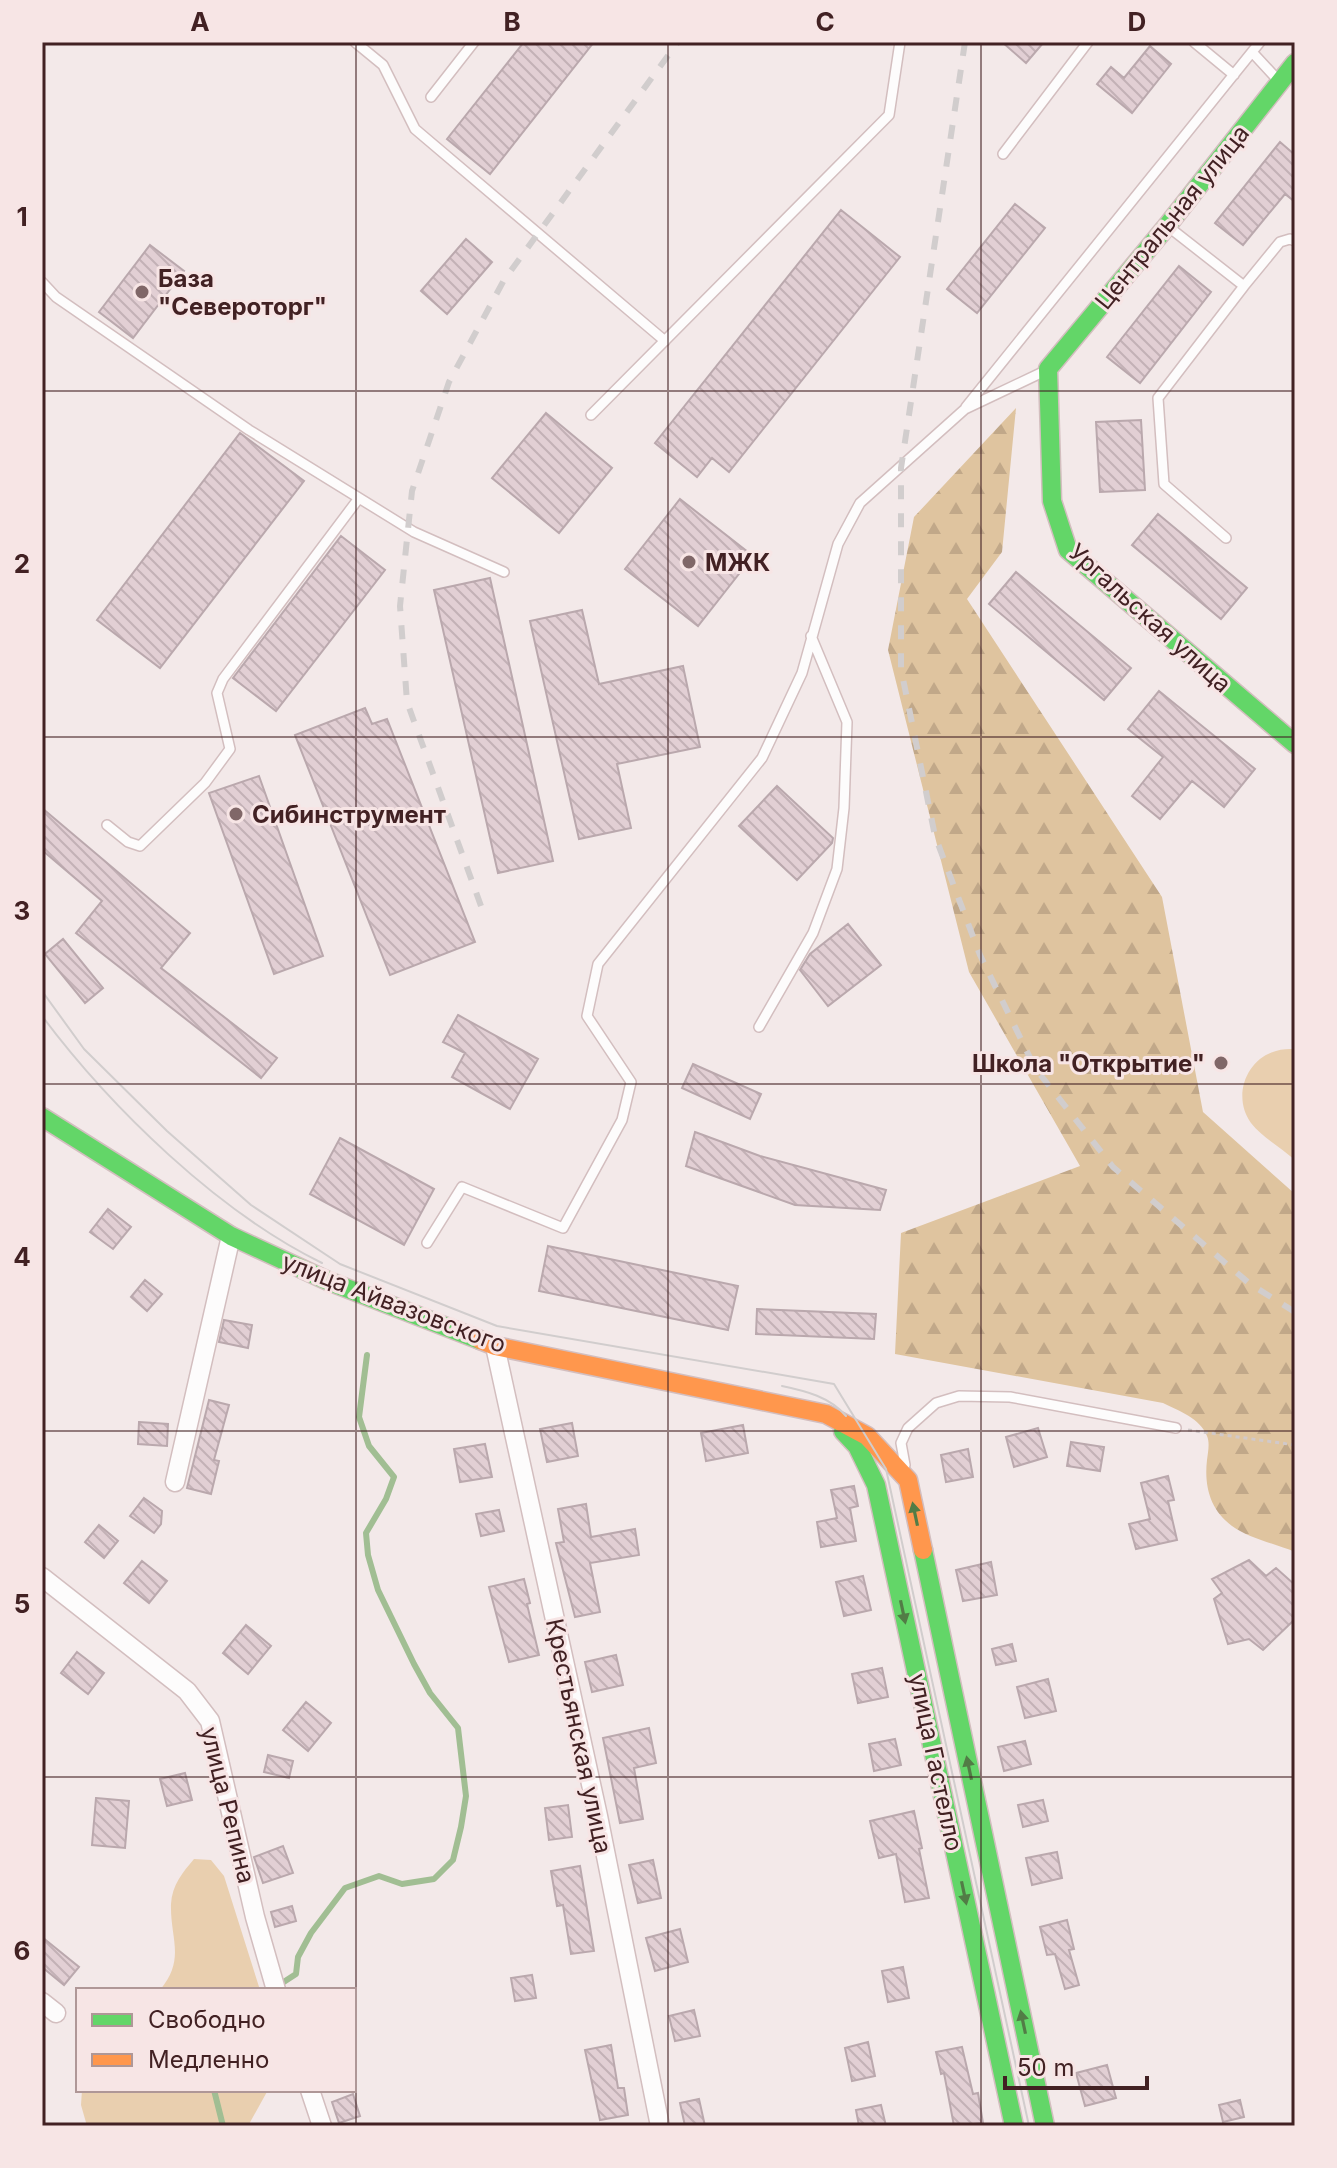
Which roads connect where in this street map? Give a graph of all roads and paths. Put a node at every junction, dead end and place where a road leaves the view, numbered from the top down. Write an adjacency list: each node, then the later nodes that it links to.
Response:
1 (355, 42): 17 (lane)
2 (474, 42): 11 (lane)
3 (900, 42): 17 (lane)
4 (1088, 42): 12 (lane)
5 (1194, 42): 9 (lane)
6 (1260, 42): 7 (lane)
7 (1252, 52): 9 (lane); 10 (lane)
8 (1295, 63): 10 (street, Центральная улица)
9 (1234, 75): 19 (lane)
10 (1288, 88): 13 (street, Центральная улица)
11 (431, 97)
12 (1003, 154)
13 (1167, 226): 16 (lane); 18 (street, Центральная улица)
14 (1295, 241): 16 (lane)
15 (42, 282): 21 (lane)
16 (1244, 286): 22 (lane)
17 (665, 341): 20 (lane)
18 (1048, 369): 19 (lane); 25 (street, Ургальская улица)
19 (965, 409): 24 (lane)
20 (591, 415)
21 (359, 498): 23 (lane); 26 (lane)
22 (1226, 538)
23 (504, 572)
24 (811, 636): 27 (lane); 30 (lane)
25 (1295, 744)
26 (107, 825)
27 (759, 1027)
28 (42, 1117): 29 (street, улица Айвазовского)
29 (231, 1236): 31 (street, улица Айвазовского); 36 (street)
30 (427, 1243)
31 (495, 1346): 32 (street, улица Айвазовского); 41 (street, Крестьянская улица)
32 (826, 1414): 35 (street, улица Айвазовского); 42 (street, улица Гастелло, one-way to 42)
33 (1176, 1428): 34 (path); 35 (lane)
34 (1295, 1445)
35 (908, 1480): 43 (street, one-way to 35)
36 (175, 1482)
37 (42, 1577): 38 (street, улица Репина)
38 (274, 1983)
39 (311, 2092): 40 (street)
40 (322, 2126)
41 (660, 2126)
42 (1014, 2126)
43 (1045, 2126)

